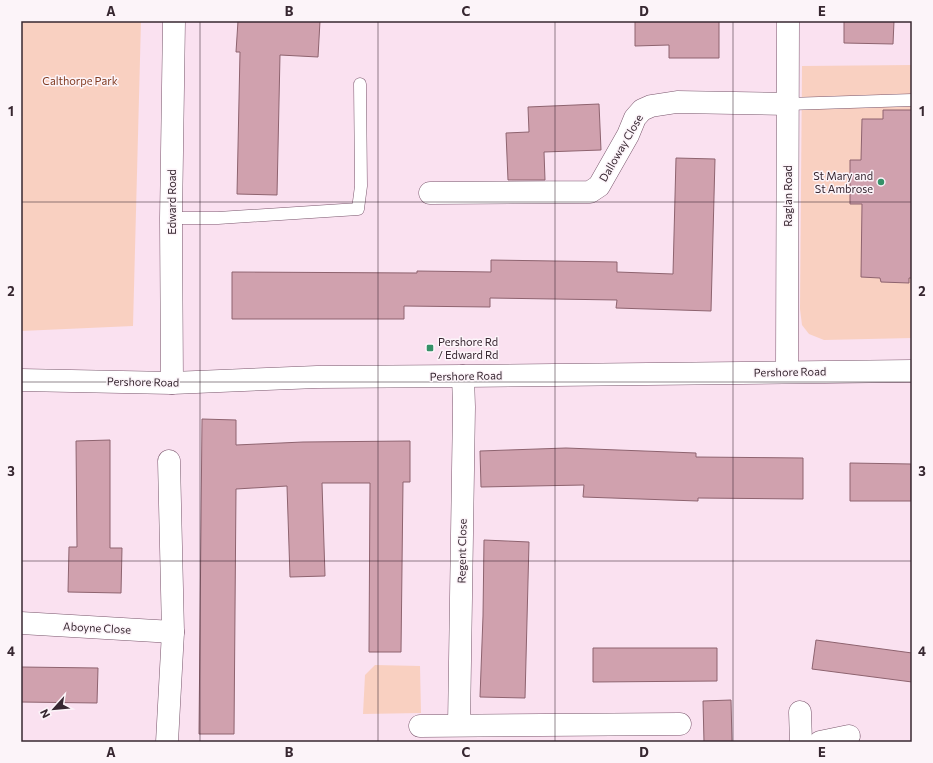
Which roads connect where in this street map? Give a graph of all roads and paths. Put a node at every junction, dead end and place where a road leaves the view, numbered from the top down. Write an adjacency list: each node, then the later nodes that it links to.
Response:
1 (174, 21): 7 (street, Edward Road)
2 (788, 21): 5 (street, Raglan Road)
3 (360, 84): 7 (lane)
4 (912, 100): 5 (lane)
5 (788, 104): 6 (street, Dalloway Close); 9 (street, Raglan Road)
6 (430, 193)
7 (171, 218): 12 (street, Edward Road)
8 (912, 370): 9 (street, Pershore Road)
9 (787, 371): 10 (street, Pershore Road)
10 (463, 376): 12 (street, Pershore Road); 18 (street, Regent Close)
11 (21, 380): 12 (street, Pershore Road)
12 (172, 383)
13 (169, 461): 15 (street)
14 (21, 623): 15 (street, Aboyne Close)
15 (173, 632): 21 (street)
16 (800, 712): 22 (street)
17 (680, 724): 18 (street)
18 (459, 725): 19 (street)
19 (420, 726)
20 (849, 736): 23 (street)
21 (168, 742)
22 (801, 742)
23 (820, 742)

